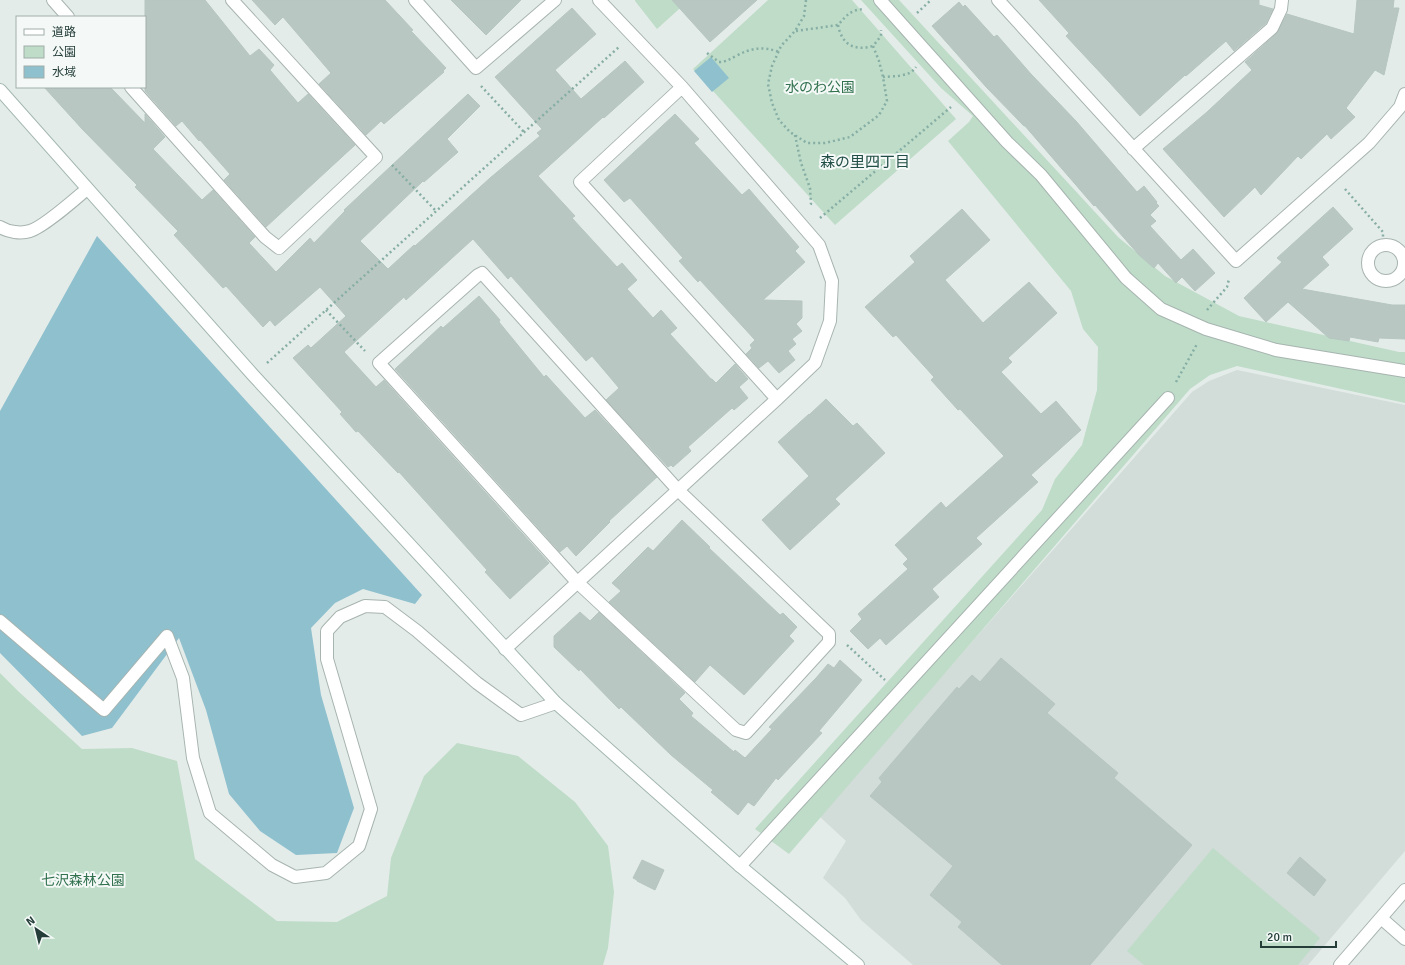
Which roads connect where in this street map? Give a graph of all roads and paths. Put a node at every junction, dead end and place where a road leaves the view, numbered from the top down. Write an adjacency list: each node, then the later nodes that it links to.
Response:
1 (53, 0): 11 (street)
2 (232, 0): 29 (street)
3 (415, 0): 19 (street)
4 (555, 0): 19 (street)
5 (599, 0): 14 (street)
6 (806, 0): 13 (path)
7 (998, 0): 28 (street)
8 (1282, 0): 28 (street)
9 (883, 3): 10 (path); 18 (street)
10 (875, 14): 12 (path); 15 (path)
11 (67, 16)
12 (838, 25): 13 (path); 15 (path)
13 (795, 31): 16 (path)
14 (633, 35): 21 (street); 26 (path)
15 (873, 46): 20 (path)
16 (778, 52): 17 (path); 27 (path)
17 (707, 53)
18 (928, 54): 20 (path); 25 (street)
19 (476, 68): 26 (path)
20 (883, 77): 27 (path)
21 (682, 87): 34 (street); 44 (street)
22 (132, 88): 29 (street)
23 (0, 90): 31 (street)
24 (1405, 94): 30 (street)
25 (965, 95): 34 (path); 39 (street)
26 (524, 132): 32 (path)
27 (795, 135): 34 (path)
28 (1133, 149): 36 (street)
29 (376, 157): 32 (path)
30 (1332, 175): 35 (path); 36 (street)
31 (88, 189): 33 (street); 42 (street)
32 (436, 211): 38 (path)
33 (0, 227)
34 (803, 227): 44 (street)
35 (1383, 246): 37 (street); 37 (street)
36 (1236, 261): 39 (path)
37 (1402, 276)
38 (326, 310): 40 (path); 42 (path)
39 (1201, 327): 41 (street); 43 (path)
40 (379, 363): 45 (street); 46 (street)
41 (1405, 371)
42 (253, 375): 49 (street)
43 (1168, 398): 50 (street)
44 (776, 399): 45 (street)
45 (678, 490): 46 (street); 48 (street)
46 (577, 582): 48 (street); 49 (street)
47 (0, 621): 51 (street)
48 (829, 637): 50 (path)
49 (505, 649): 51 (street)
50 (899, 692): 52 (street)
51 (556, 703): 52 (street)
52 (740, 866): 56 (street)
53 (1405, 890): 54 (street)
54 (1381, 918): 55 (street); 57 (street)
55 (1405, 939)
56 (858, 965)
57 (1340, 965)

